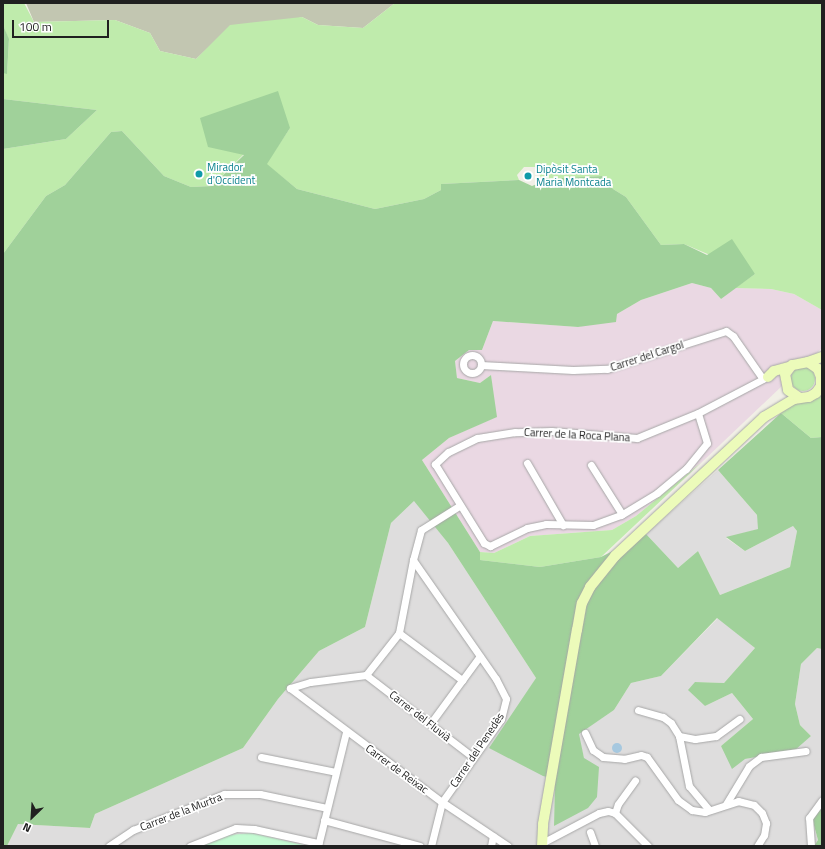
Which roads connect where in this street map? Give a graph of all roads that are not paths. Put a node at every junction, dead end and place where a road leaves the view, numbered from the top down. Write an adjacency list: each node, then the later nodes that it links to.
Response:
1 (822, 357): 2 (main road)
2 (808, 362): 4 (main road); 5 (main road)
3 (481, 365): 6 (street, Carrer del Cargol)
4 (789, 367): 6 (main road); 7 (main road)
5 (821, 370): 8 (main road)
6 (765, 378): 7 (main road); 10 (street, Carrer de la Roca Plana)
7 (786, 386): 8 (main road); 9 (main road)
8 (800, 398): 9 (main road)
9 (780, 406): 43 (main road)
10 (698, 414): 13 (street, Carrer de la Roca Plana); 14 (street)
11 (527, 463): 15 (street)
12 (591, 465): 14 (street)
13 (459, 506): 15 (street); 16 (street)
14 (622, 514): 15 (street)
15 (563, 525)
16 (413, 560): 17 (street); 18 (street, Carrer del Penedès)
17 (399, 633): 19 (street); 20 (street)
18 (480, 656): 20 (street); 29 (street, Carrer del Penedès)
19 (366, 675): 23 (street, Carrer del Fluvià); 24 (street, Carrer de Reixac)
20 (462, 680): 23 (street)
21 (638, 710): 26 (street)
22 (740, 719): 26 (street)
23 (430, 724): 29 (street, Carrer del Fluvià)
24 (346, 732): 30 (street); 33 (street, Carrer de Reixac)
25 (585, 733): 36 (street)
26 (679, 736): 36 (street)
27 (806, 751): 34 (street)
28 (261, 757): 30 (street)
29 (473, 757): 33 (street, Carrer del Penedès)
30 (336, 772): 35 (street)
31 (635, 781): 37 (street)
32 (822, 800): 54 (street)
33 (442, 802): 40 (street, Carrer de Reixac); 48 (street, Carrer del Penedès)
34 (726, 804): 36 (street); 53 (street)
35 (327, 808): 38 (street); 44 (street, Carrer de la Murtra)
36 (709, 810)
37 (615, 813): 43 (street); 52 (street)
38 (324, 820): 41 (street); 42 (street)
39 (590, 832): 51 (street)
40 (493, 836): 49 (street); 50 (street, Carrer de Reixac)
41 (389, 838): 46 (street); 47 (street)
42 (318, 844): 45 (street)
43 (542, 844)
44 (109, 846)
45 (190, 846)
46 (387, 846)
47 (420, 846)
48 (431, 846)
49 (491, 846)
50 (508, 846)
51 (595, 846)
52 (648, 846)
53 (757, 846)
54 (811, 846)

